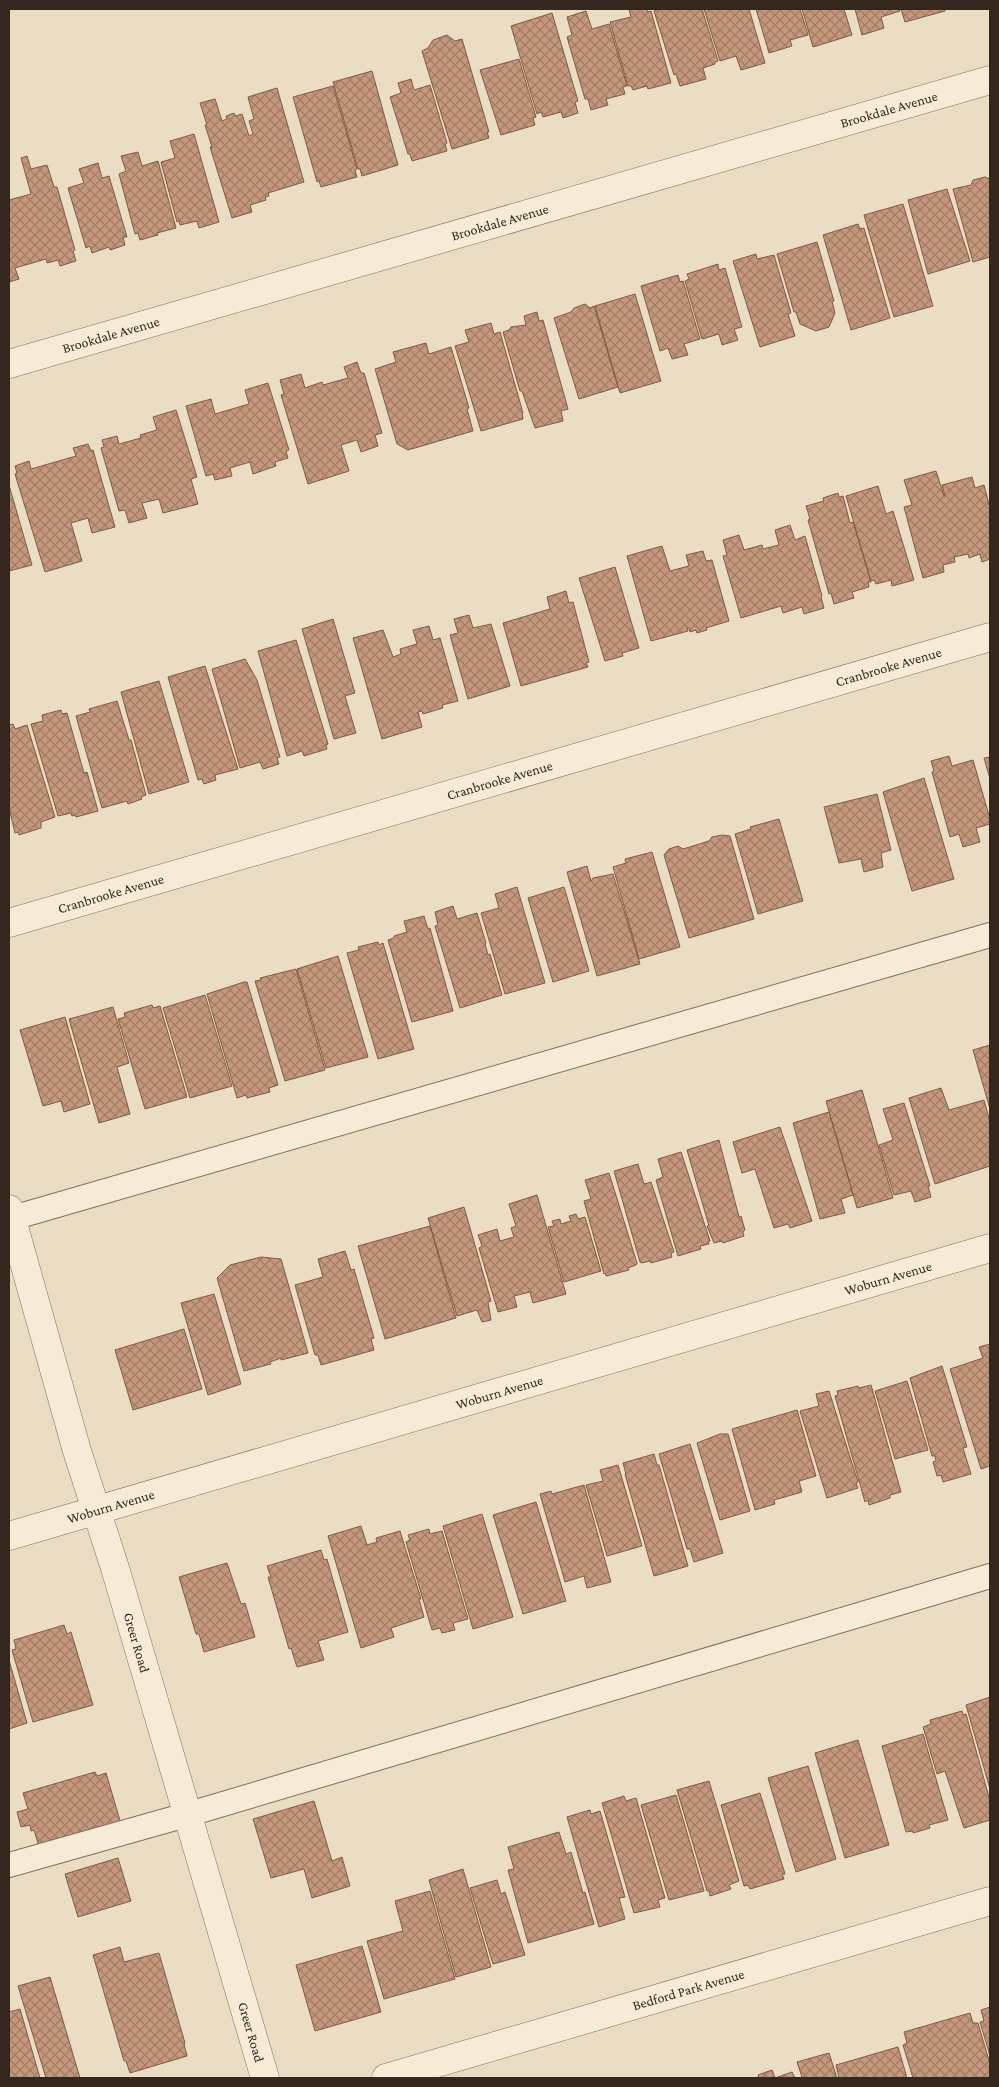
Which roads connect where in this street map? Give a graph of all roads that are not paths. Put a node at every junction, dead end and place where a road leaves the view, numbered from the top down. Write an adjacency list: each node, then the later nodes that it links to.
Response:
1 (990, 80): 2 (street, Brookdale Avenue)
2 (9, 364)
3 (990, 637): 4 (street, Cranbrooke Avenue)
4 (9, 923)
5 (990, 934): 6 (lane)
6 (10, 1215): 8 (street, Greer Road)
7 (990, 1248): 8 (street, Woburn Avenue)
8 (96, 1510): 9 (street, Woburn Avenue); 11 (street, Greer Road)
9 (9, 1536)
10 (990, 1576): 11 (lane)
11 (186, 1815): 12 (lane); 14 (street, Greer Road)
12 (9, 1865)
13 (990, 1902): 15 (street, Bedford Park Avenue)
14 (265, 2078)
15 (386, 2078)

